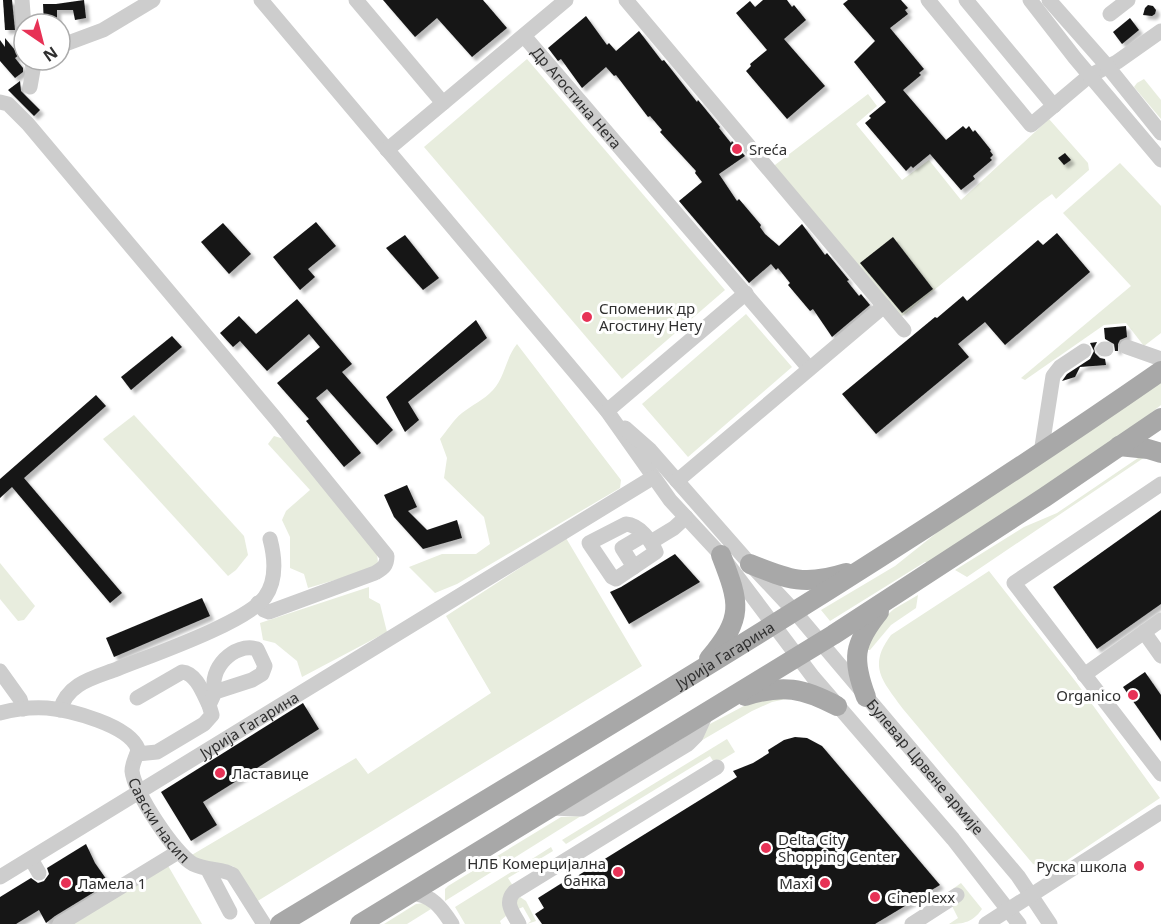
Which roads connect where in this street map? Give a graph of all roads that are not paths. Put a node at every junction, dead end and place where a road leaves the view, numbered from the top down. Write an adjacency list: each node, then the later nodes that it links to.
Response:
1 (153, 0): 14 (street)
2 (261, 0): 23 (street)
3 (356, 0): 20 (street)
4 (626, 0): 26 (street)
5 (928, 0): 21 (street)
6 (966, 0): 21 (street)
7 (1030, 0): 17 (street)
8 (1049, 0): 15 (street)
9 (1128, 0): 11 (street)
10 (556, 3): 13 (street)
11 (1110, 14)
12 (1161, 31): 15 (street)
13 (524, 36): 20 (street, Др Агостина Нета); 25 (street, Др Агостина Нета)
14 (72, 42)
15 (1108, 67): 17 (street); 22 (street)
16 (33, 72): 18 (street)
17 (1089, 76): 21 (street); 24 (street)
18 (30, 87)
19 (0, 102): 49 (street)
20 (443, 103): 23 (street, Др Агостина Нета)
21 (1054, 106)
22 (1161, 133)
23 (387, 150): 33 (street)
24 (1161, 160)
25 (746, 293): 31 (street, Др Агостина Нета); 33 (street)
26 (884, 306): 27 (street); 31 (street)
27 (904, 330)
28 (1127, 347): 30 (street)
29 (1084, 351): 36 (street)
30 (1161, 359)
31 (809, 368): 39 (street)
32 (1161, 370): 36 (main road, Јурија Гагарина)
33 (607, 411): 38 (street); 39 (street)
34 (1161, 417): 35 (main road)
35 (1119, 446): 37 (main road); 48 (main road)
36 (1041, 453): 46 (main road, Јурија Гагарина)
37 (1161, 453)
38 (652, 478): 41 (street); 70 (street, Јурија Гагарина)
39 (676, 481): 45 (street)
40 (1161, 484): 59 (street)
41 (686, 517): 43 (street); 44 (street)
42 (270, 539): 49 (street)
43 (647, 539): 47 (street); 47 (street); 47 (street)
44 (721, 555): 52 (street); 58 (main road)
45 (750, 564): 46 (main road); 50 (street)
46 (868, 565): 50 (main road, Јурија Гагарина)
47 (634, 567)
48 (892, 597): 54 (main road); 61 (main road)
49 (258, 603): 65 (street)
50 (795, 612): 52 (main road, Јурија Гагарина); 54 (street, Булевар Црвене армије)
51 (1161, 620): 53 (street)
52 (774, 624): 56 (street, Булевар Црвене армије); 58 (main road, Јурија Гагарина)
53 (1136, 633): 55 (street); 59 (street)
54 (821, 643): 56 (main road); 61 (street, Булевар Црвене армије)
55 (1161, 656)
56 (797, 657): 62 (street, Булевар Црвене армије); 63 (main road)
57 (0, 671): 64 (street)
58 (698, 672): 86 (main road, Јурија Гагарина)
59 (1084, 675): 69 (street)
60 (138, 698): 67 (street)
61 (866, 698): 80 (street, Булевар Црвене армије)
62 (837, 706): 63 (main road); 82 (street, Булевар Црвене армије)
63 (713, 708): 76 (main road)
64 (23, 709): 65 (street, Савски насип); 66 (street, Савски насип)
65 (60, 710): 67 (street, Савски насип)
66 (0, 713)
67 (137, 754): 70 (street, Савски насип)
68 (717, 767): 89 (street)
69 (1161, 774)
70 (139, 791): 72 (street, Савски насип); 73 (street, Јурија Гагарина)
71 (1161, 812): 80 (street)
72 (178, 852): 74 (street, Савски насип); 84 (street)
73 (31, 859): 75 (street); 77 (street, Јурија Гагарина)
74 (208, 870): 83 (street); 85 (street, Савски насип)
75 (39, 873)
76 (442, 874): 78 (main road); 81 (street)
77 (0, 877)
78 (411, 893): 81 (street); 87 (main road)
79 (957, 895): 90 (street)
80 (1032, 895): 82 (street); 93 (street, Булевар Црвене армије)
81 (440, 906): 88 (street)
82 (1009, 909): 91 (street); 92 (street, Булевар Црвене армије)
83 (230, 912)
84 (60, 924)
85 (264, 924)
86 (280, 924)
87 (360, 924)
88 (452, 924)
89 (519, 924)
90 (912, 924)
91 (986, 924)
92 (1019, 924)
93 (1050, 924)

